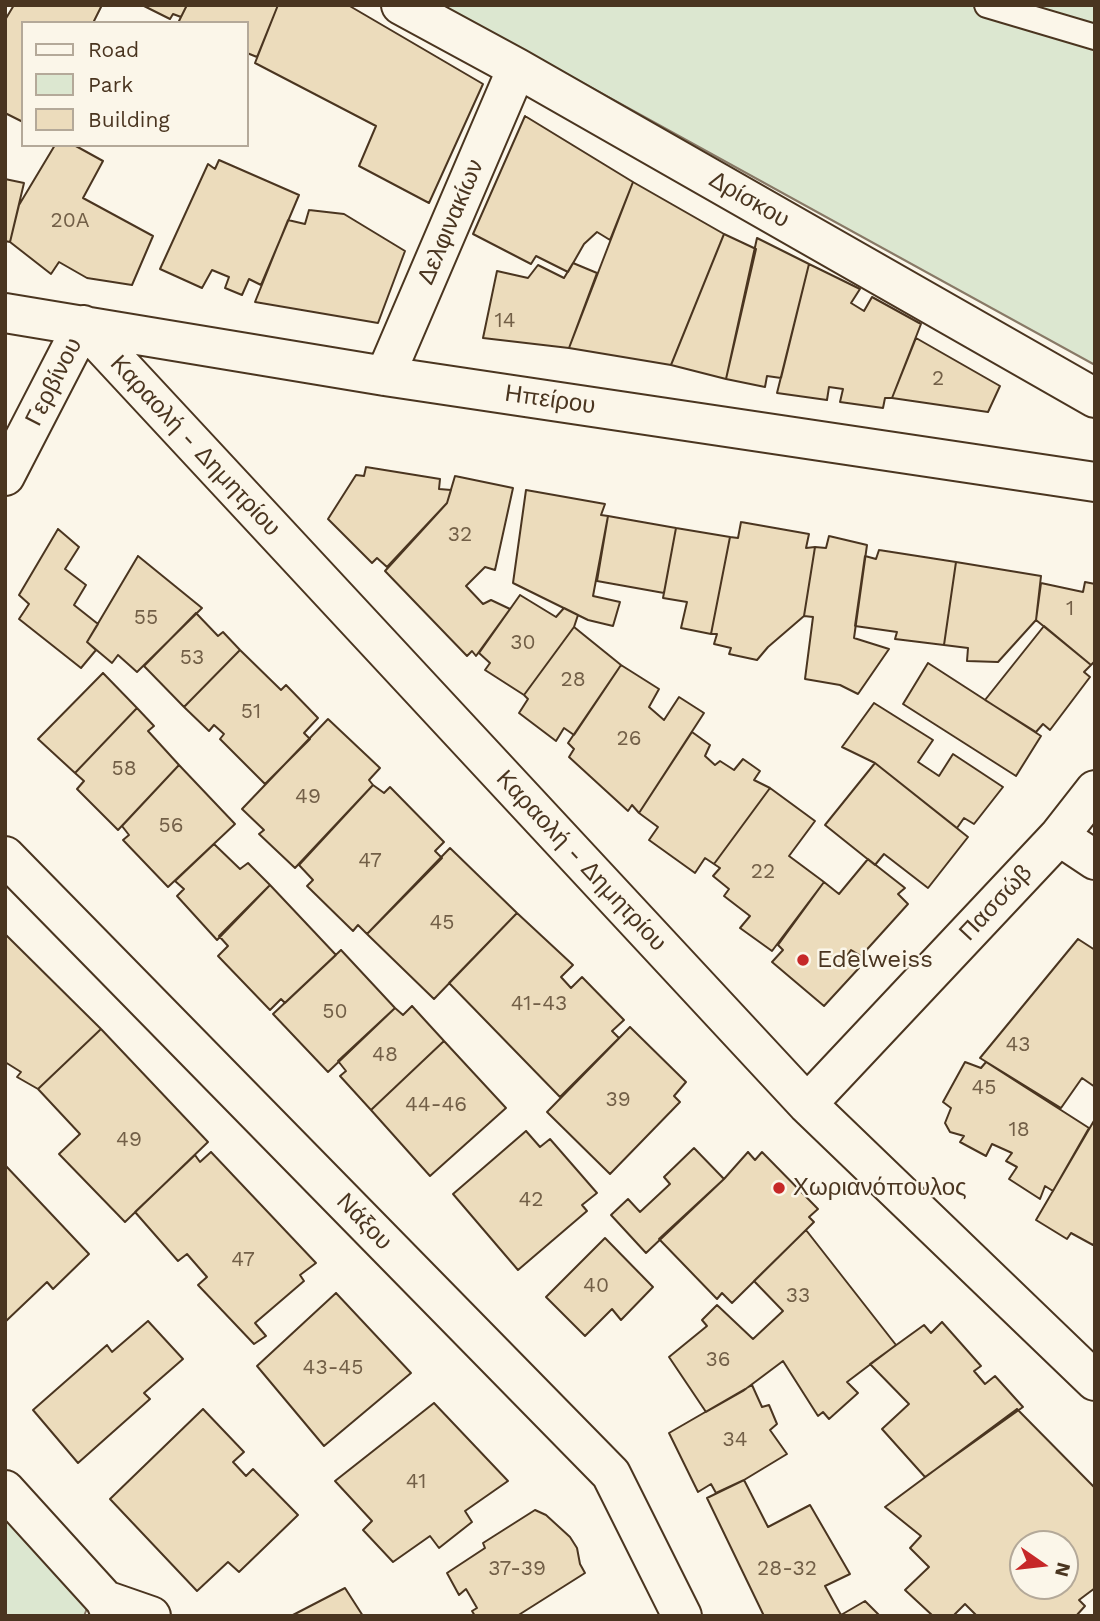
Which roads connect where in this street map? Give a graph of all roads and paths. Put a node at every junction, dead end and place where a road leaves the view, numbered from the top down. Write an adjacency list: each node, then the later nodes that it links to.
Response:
1 (401, 5): 4 (street, Δρίσκου)
2 (987, 5): 3 (lane)
3 (1095, 37)
4 (517, 68): 7 (street, Δελφινακίων); 8 (street, Δρίσκου)
5 (5, 313): 6 (street, Ηπείρου)
6 (83, 325): 7 (street, Ηπείρου); 9 (street, Γερβίνου); 15 (street, Καραολή - Δημητρίου)
7 (385, 376): 10 (street, Ηπείρου)
8 (1095, 398)
9 (5, 476)
10 (1095, 482)
11 (1095, 790): 12 (street, Πασσώβ)
12 (1059, 836): 14 (street); 15 (street, Πασσώβ)
13 (5, 856): 20 (street, Νάξου)
14 (1095, 860)
15 (807, 1104): 16 (street, Καραολή - Δημητρίου)
16 (1095, 1381)
17 (5, 1490): 18 (street)
18 (108, 1608): 19 (street)
19 (151, 1616)
20 (682, 1616)

